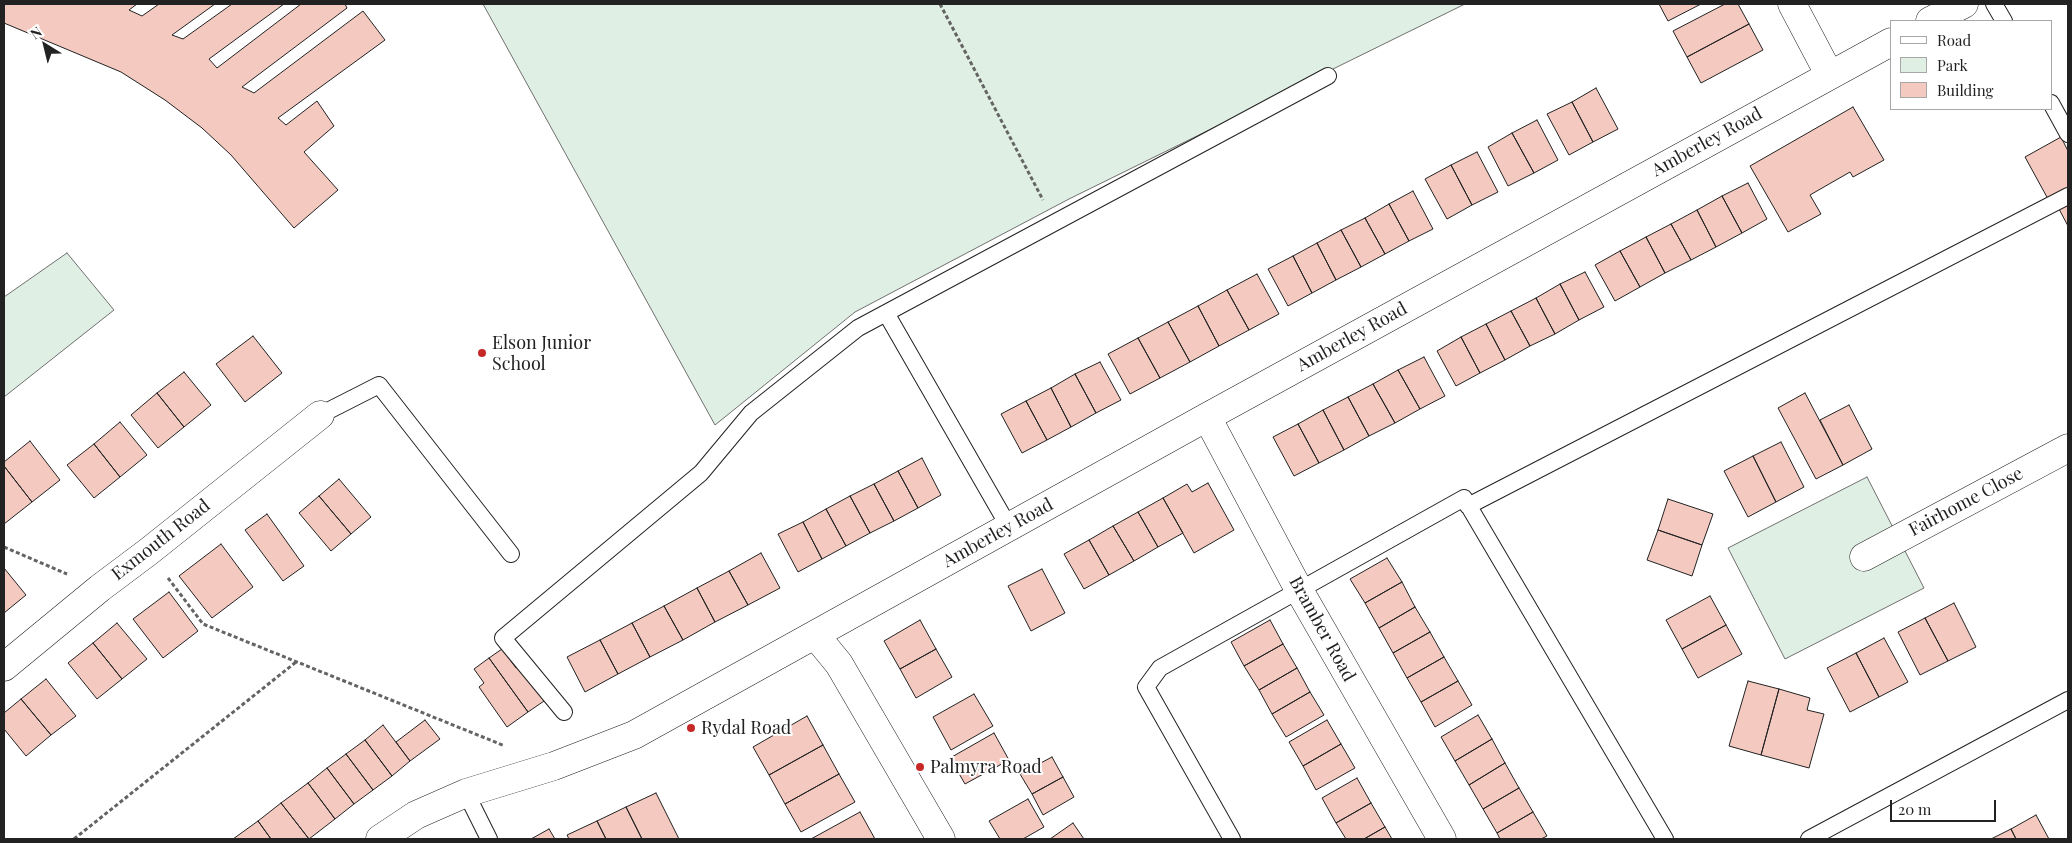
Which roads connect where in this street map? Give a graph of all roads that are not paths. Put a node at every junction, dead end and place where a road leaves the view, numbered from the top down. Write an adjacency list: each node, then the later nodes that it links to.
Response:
1 (1792, 4): 7 (street)
2 (1964, 4): 4 (street)
3 (1994, 4): 5 (lane)
4 (1932, 20)
5 (2003, 20)
6 (1890, 43): 7 (street, Amberley Road)
7 (1829, 74): 14 (street, Amberley Road)
8 (1328, 76): 12 (lane)
9 (2052, 105): 10 (lane)
10 (2068, 134)
11 (2068, 196): 16 (lane)
12 (886, 313): 17 (lane); 24 (lane)
13 (320, 415): 18 (lane); 22 (street, Exmouth Road)
14 (1207, 417): 17 (street, Amberley Road); 20 (street, Bramber Road)
15 (2068, 448): 19 (street, Fairhome Close)
16 (1468, 506): 20 (lane); 31 (lane)
17 (1009, 526): 21 (street, Amberley Road)
18 (511, 554)
19 (1864, 557)
20 (1299, 590): 29 (lane); 30 (street, Bramber Road)
21 (816, 636): 25 (street); 28 (street)
22 (4, 667)
23 (2068, 700): 32 (lane)
24 (564, 712)
25 (466, 794): 26 (street); 27 (lane)
26 (380, 839)
27 (490, 839)
28 (941, 839)
29 (1232, 839)
30 (1442, 839)
31 (1665, 839)
32 (1809, 839)

